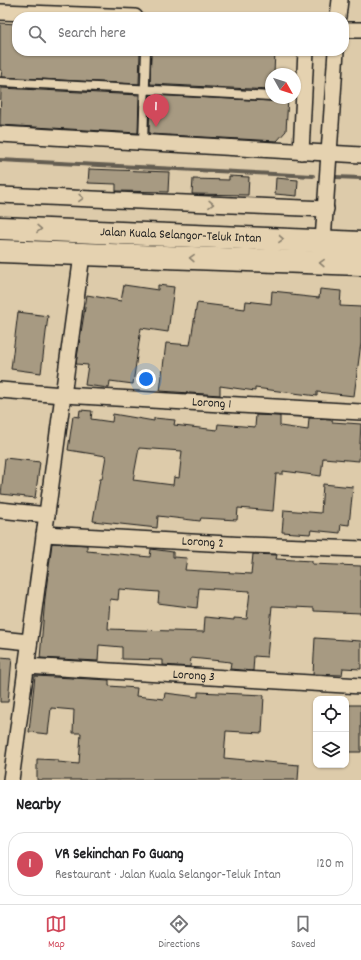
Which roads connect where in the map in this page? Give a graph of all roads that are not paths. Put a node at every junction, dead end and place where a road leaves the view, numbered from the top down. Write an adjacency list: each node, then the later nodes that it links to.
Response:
1 (340, 0): 4 (street)
2 (0, 12): 3 (street)
3 (12, 12)
4 (339, 12)
5 (349, 30): 6 (street)
6 (361, 30)
7 (146, 56): 12 (lane)
8 (305, 56): 11 (street)
9 (336, 56): 18 (street)
10 (0, 82): 12 (lane)
11 (301, 85)
12 (144, 90): 13 (lane); 16 (lane)
13 (265, 96)
14 (299, 104): 17 (street)
15 (0, 134): 16 (street)
16 (143, 143): 17 (street)
17 (301, 152): 18 (street)
18 (330, 154): 19 (street); 21 (street)
19 (361, 155)
20 (0, 194): 21 (street, one-way to 21)
21 (326, 209): 23 (street)
22 (0, 228): 23 (highway, Jalan Kuala Selangor-Teluk Intan, one-way to 23)
23 (323, 241): 24 (highway, Jalan Kuala Selangor-Teluk Intan)
24 (361, 242)
25 (0, 251): 26 (highway, Jalan Kuala Selangor-Teluk Intan)
26 (82, 255): 27 (highway, Jalan Kuala Selangor-Teluk Intan, one-way to 26); 29 (street)
27 (361, 264)
28 (0, 390): 29 (street, Lorong 1)
29 (63, 395): 30 (street, Lorong 1); 32 (street)
30 (361, 412)
31 (0, 510): 32 (street)
32 (47, 515): 33 (street)
33 (44, 534): 34 (street, Lorong 2); 36 (street)
34 (361, 549)
35 (0, 639): 36 (street)
36 (30, 642): 37 (street)
37 (26, 666): 38 (street, Lorong 3); 39 (street)
38 (361, 686)
39 (8, 773)

